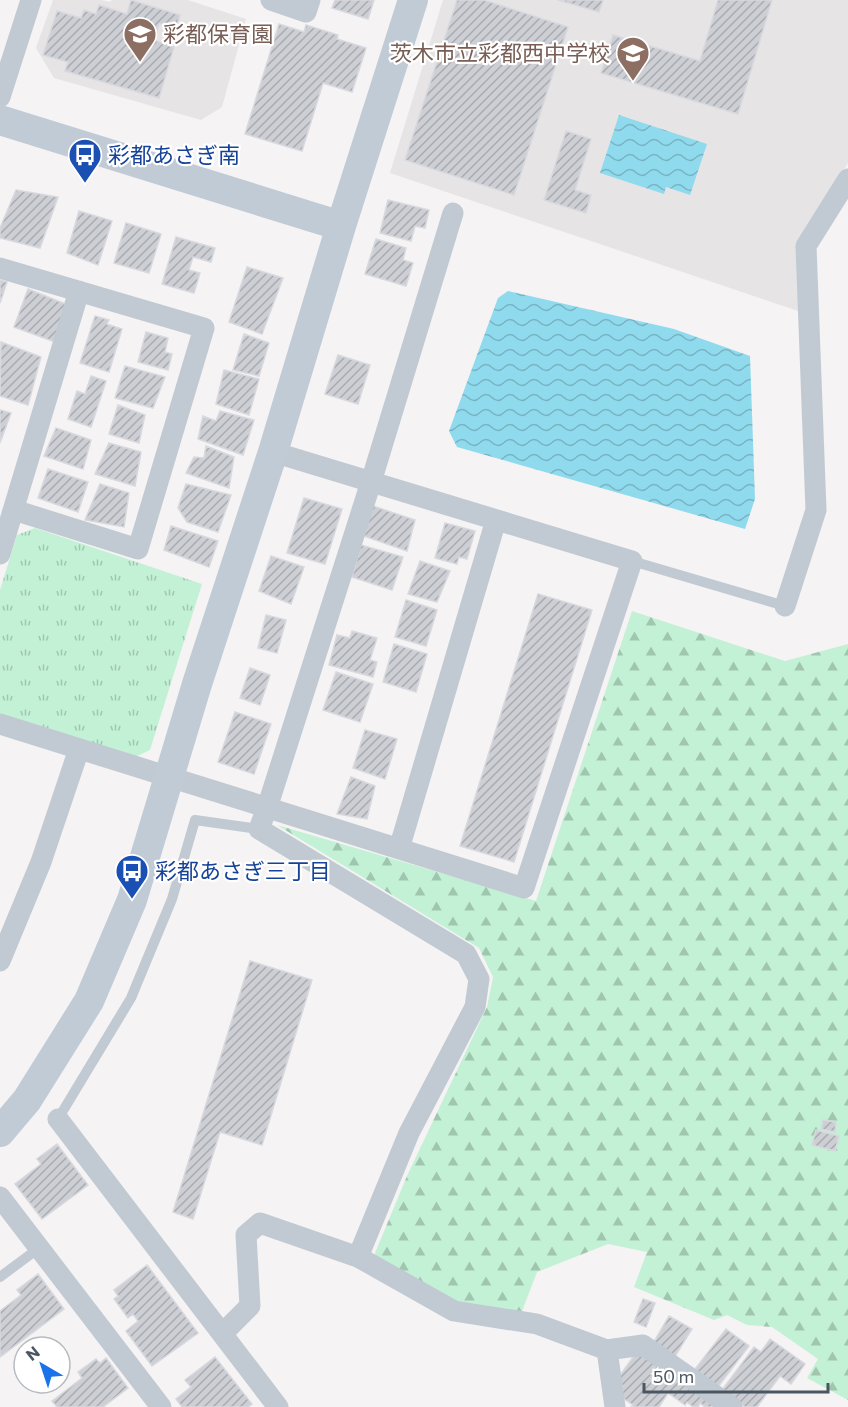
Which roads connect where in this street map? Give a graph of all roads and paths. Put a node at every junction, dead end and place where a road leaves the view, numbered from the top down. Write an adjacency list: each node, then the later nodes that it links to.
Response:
1 (32, 0): 5 (street)
2 (271, 0): 3 (street)
3 (310, 0)
4 (413, 0): 9 (street)
5 (0, 97)
6 (0, 120): 9 (street)
7 (848, 179): 18 (street)
8 (453, 213): 13 (street)
9 (341, 226): 12 (street)
10 (0, 268): 11 (street)
11 (79, 291): 14 (street); 14 (street)
12 (273, 452): 13 (street); 21 (street)
13 (371, 482): 15 (street); 22 (street)
14 (14, 510): 16 (street)
15 (496, 520): 17 (street); 24 (street)
16 (0, 554)
17 (632, 561): 18 (lane); 24 (street)
18 (785, 606)
19 (0, 724): 20 (street)
20 (79, 749): 21 (street); 25 (street)
21 (168, 777): 22 (street); 27 (street)
22 (267, 808): 23 (street); 24 (street)
23 (259, 829): 26 (lane); 30 (street)
24 (399, 849)
25 (0, 961)
26 (58, 1119): 32 (street)
27 (0, 1132)
28 (0, 1197): 29 (street)
29 (39, 1248): 31 (lane); 34 (street)
30 (358, 1257): 32 (street); 33 (street)
31 (0, 1277)
32 (222, 1334): 35 (street)
33 (607, 1350): 36 (street); 37 (street)
34 (161, 1407)
35 (278, 1407)
36 (615, 1407)
37 (732, 1407)

